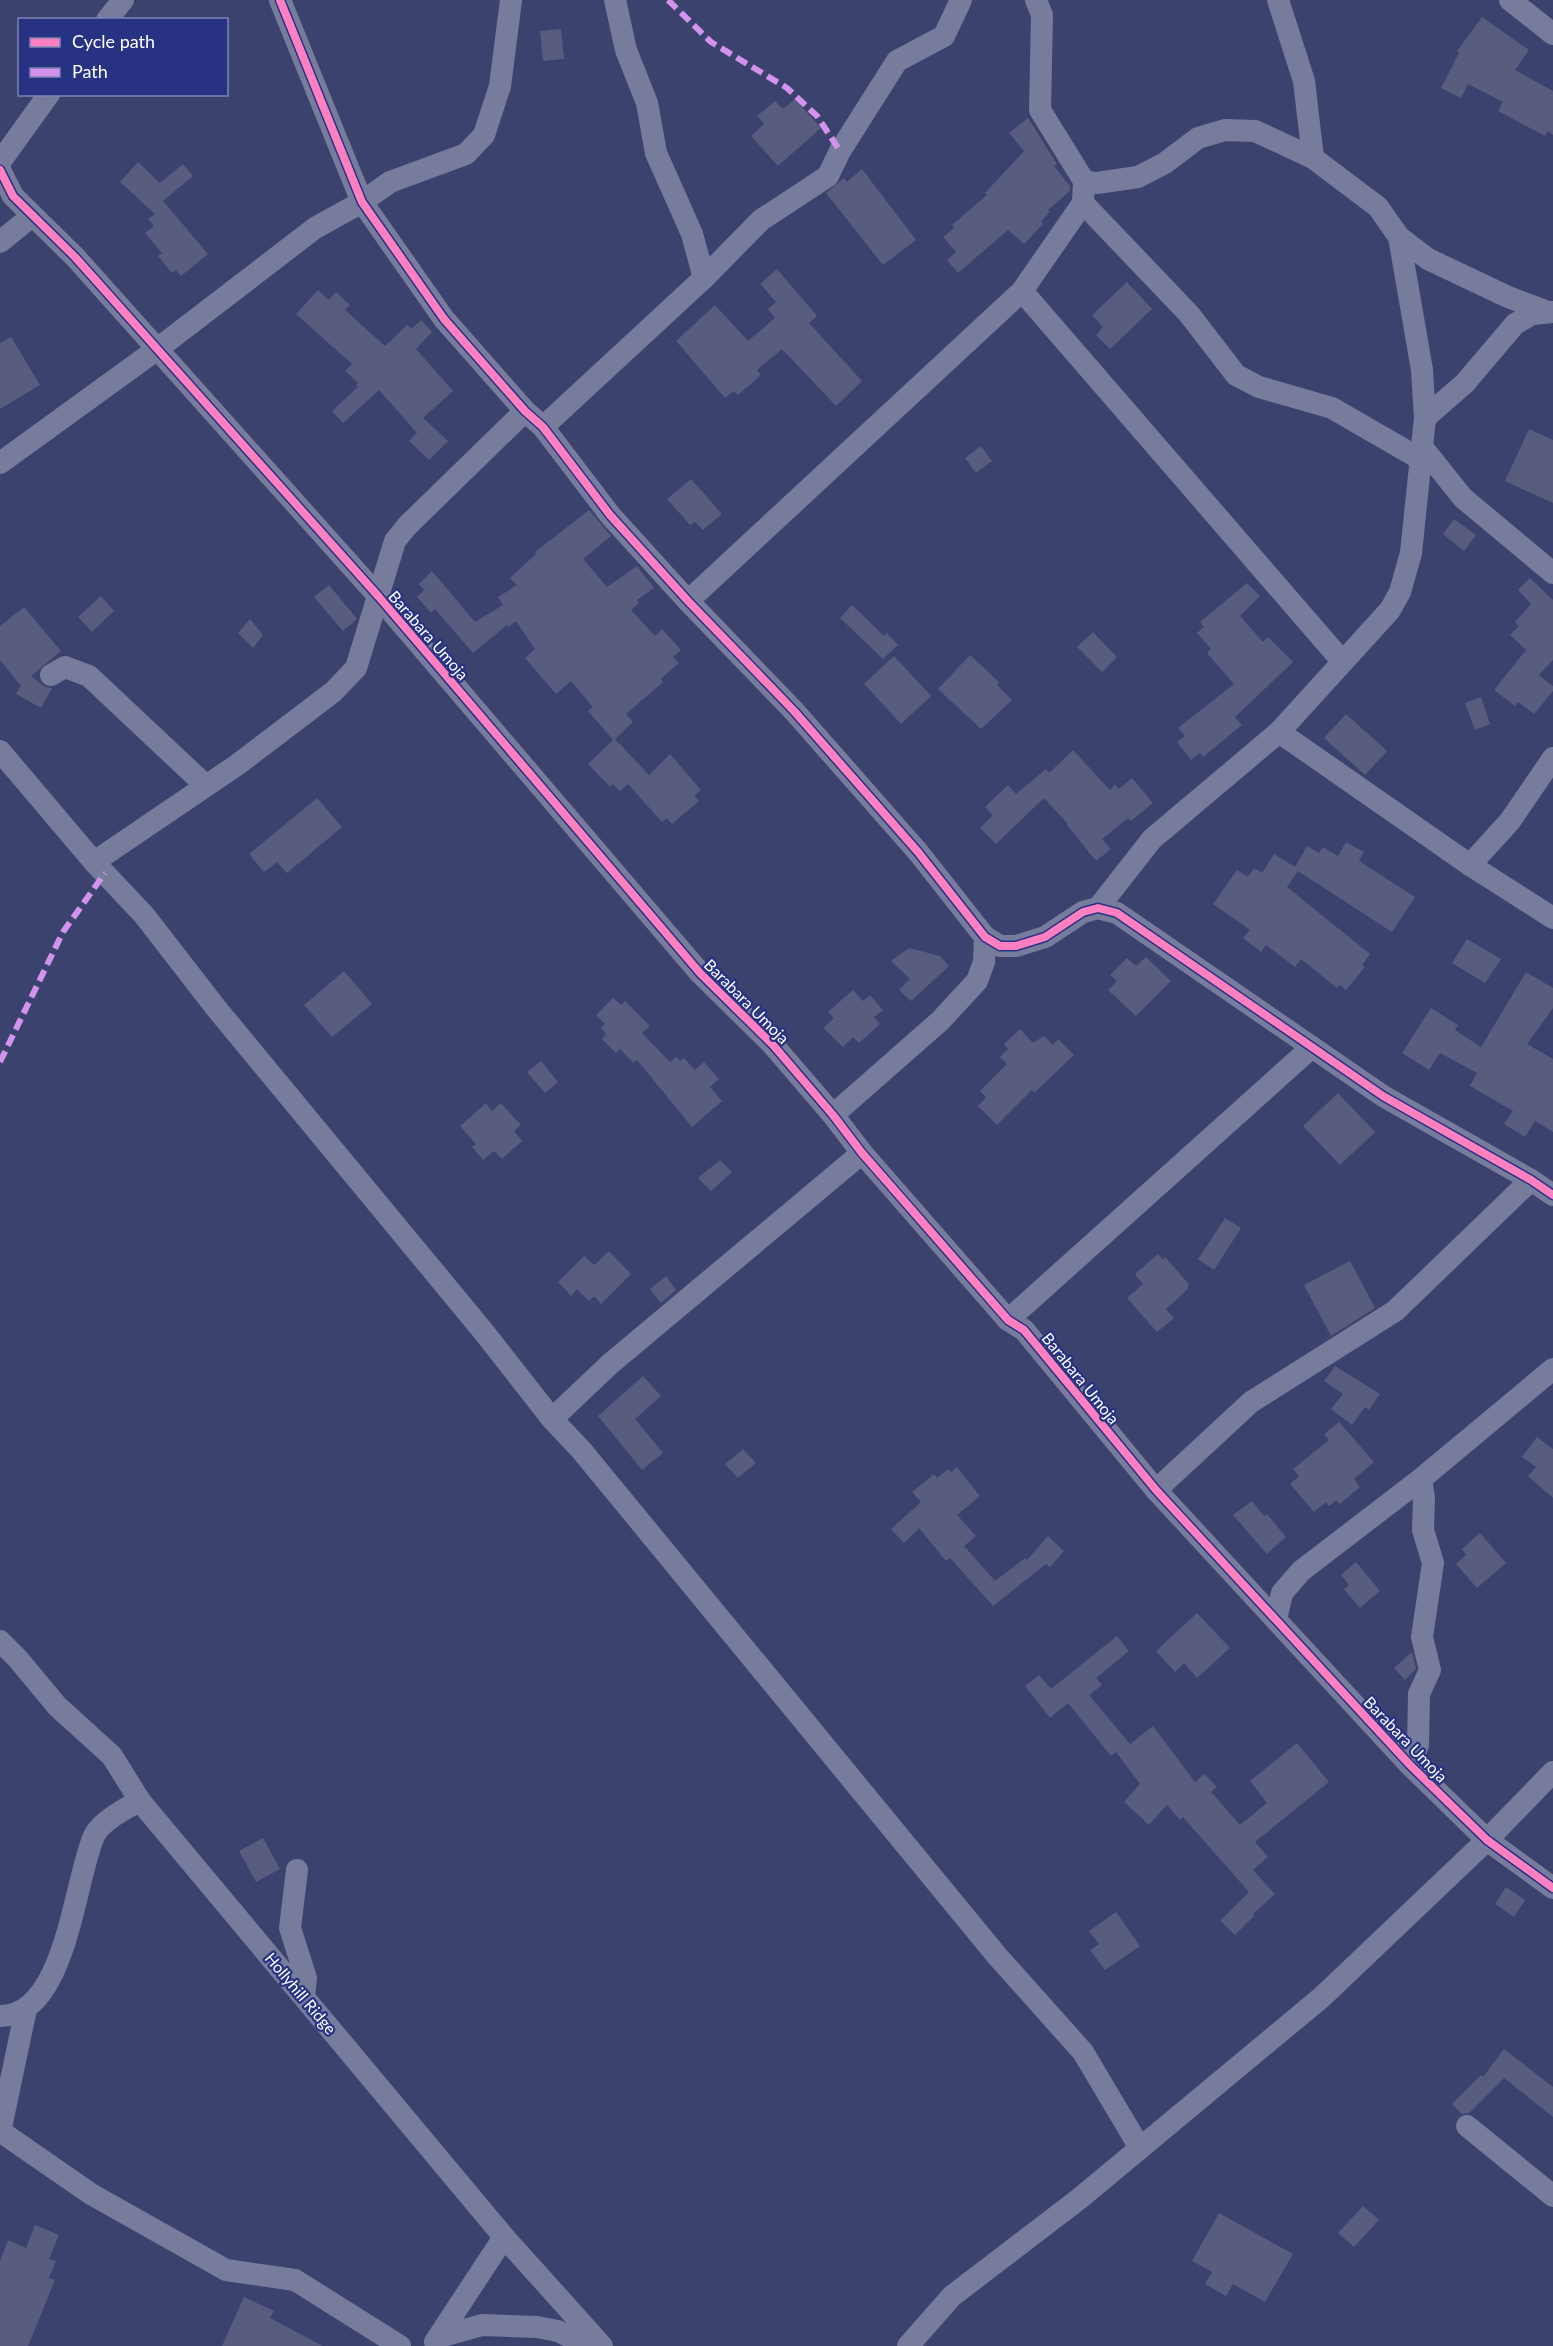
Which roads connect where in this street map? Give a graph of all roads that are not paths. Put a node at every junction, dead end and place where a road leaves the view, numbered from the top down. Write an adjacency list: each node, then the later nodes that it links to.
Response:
1 (123, 0): 9 (street)
2 (280, 0): 16 (street)
3 (511, 0): 16 (street)
4 (615, 0): 20 (street)
5 (962, 0): 20 (street)
6 (1036, 0): 15 (street)
7 (1278, 0): 12 (street)
8 (1510, 0): 10 (street)
9 (109, 18)
10 (1553, 34)
11 (48, 96): 13 (street)
12 (1313, 158): 15 (street); 18 (street)
13 (0, 162)
14 (0, 170): 17 (street, Barabara Umoja)
15 (1084, 192): 21 (street); 27 (street)
16 (362, 202): 23 (street); 24 (street)
17 (32, 216): 19 (street); 23 (street, Barabara Umoja)
18 (1399, 237): 22 (street); 25 (street)
19 (0, 242)
20 (704, 278): 26 (street)
21 (1022, 291): 31 (street); 32 (street)
22 (1551, 312): 25 (street)
23 (156, 350): 28 (street); 30 (street, Barabara Umoja)
24 (525, 411): 26 (street); 30 (street)
25 (1425, 418): 27 (street)
26 (543, 427): 31 (street)
27 (1422, 454): 29 (street); 32 (street)
28 (0, 463)
29 (1553, 573)
30 (379, 597): 37 (street); 44 (street, Barabara Umoja)
31 (688, 601): 42 (street)
32 (1342, 661): 34 (street)
33 (51, 675): 37 (street)
34 (1279, 732): 39 (street); 40 (street)
35 (0, 751): 38 (street)
36 (1553, 758): 39 (street)
37 (205, 785): 38 (street)
38 (94, 862): 50 (street)
39 (1470, 865): 41 (street)
40 (1098, 908): 42 (street); 43 (street)
41 (1553, 918)
42 (990, 948): 44 (street)
43 (1312, 1047): 46 (street); 48 (street)
44 (833, 1115): 45 (street, Barabara Umoja)
45 (862, 1153): 48 (street, Barabara Umoja); 50 (street)
46 (1531, 1180): 47 (street); 52 (street)
47 (1553, 1195)
48 (1008, 1320): 52 (street, Barabara Umoja)
49 (1553, 1369): 51 (street)
50 (552, 1419): 66 (street)
51 (1420, 1479): 53 (street); 55 (street)
52 (1156, 1490): 53 (street, Barabara Umoja)
53 (1276, 1620): 55 (street, Barabara Umoja)
54 (0, 1641): 57 (street, Hollyhill Ridge)
55 (1410, 1765): 58 (street, Barabara Umoja)
56 (1553, 1772): 58 (street)
57 (140, 1801): 61 (street, Hollyhill Ridge); 62 (street)
58 (1487, 1840): 60 (street, Barabara Umoja); 66 (street)
59 (297, 1870): 61 (street)
60 (1553, 1888)
61 (304, 1996): 68 (street, Hollyhill Ridge)
62 (26, 2009): 63 (street); 65 (street)
63 (0, 2016)
64 (1467, 2126): 67 (street)
65 (0, 2132): 70 (street)
66 (1140, 2148): 73 (street)
67 (1553, 2196)
68 (504, 2237): 69 (street); 72 (street, Hollyhill Ridge)
69 (436, 2341): 71 (street)
70 (400, 2346)
71 (588, 2346)
72 (602, 2346)
73 (908, 2346)

